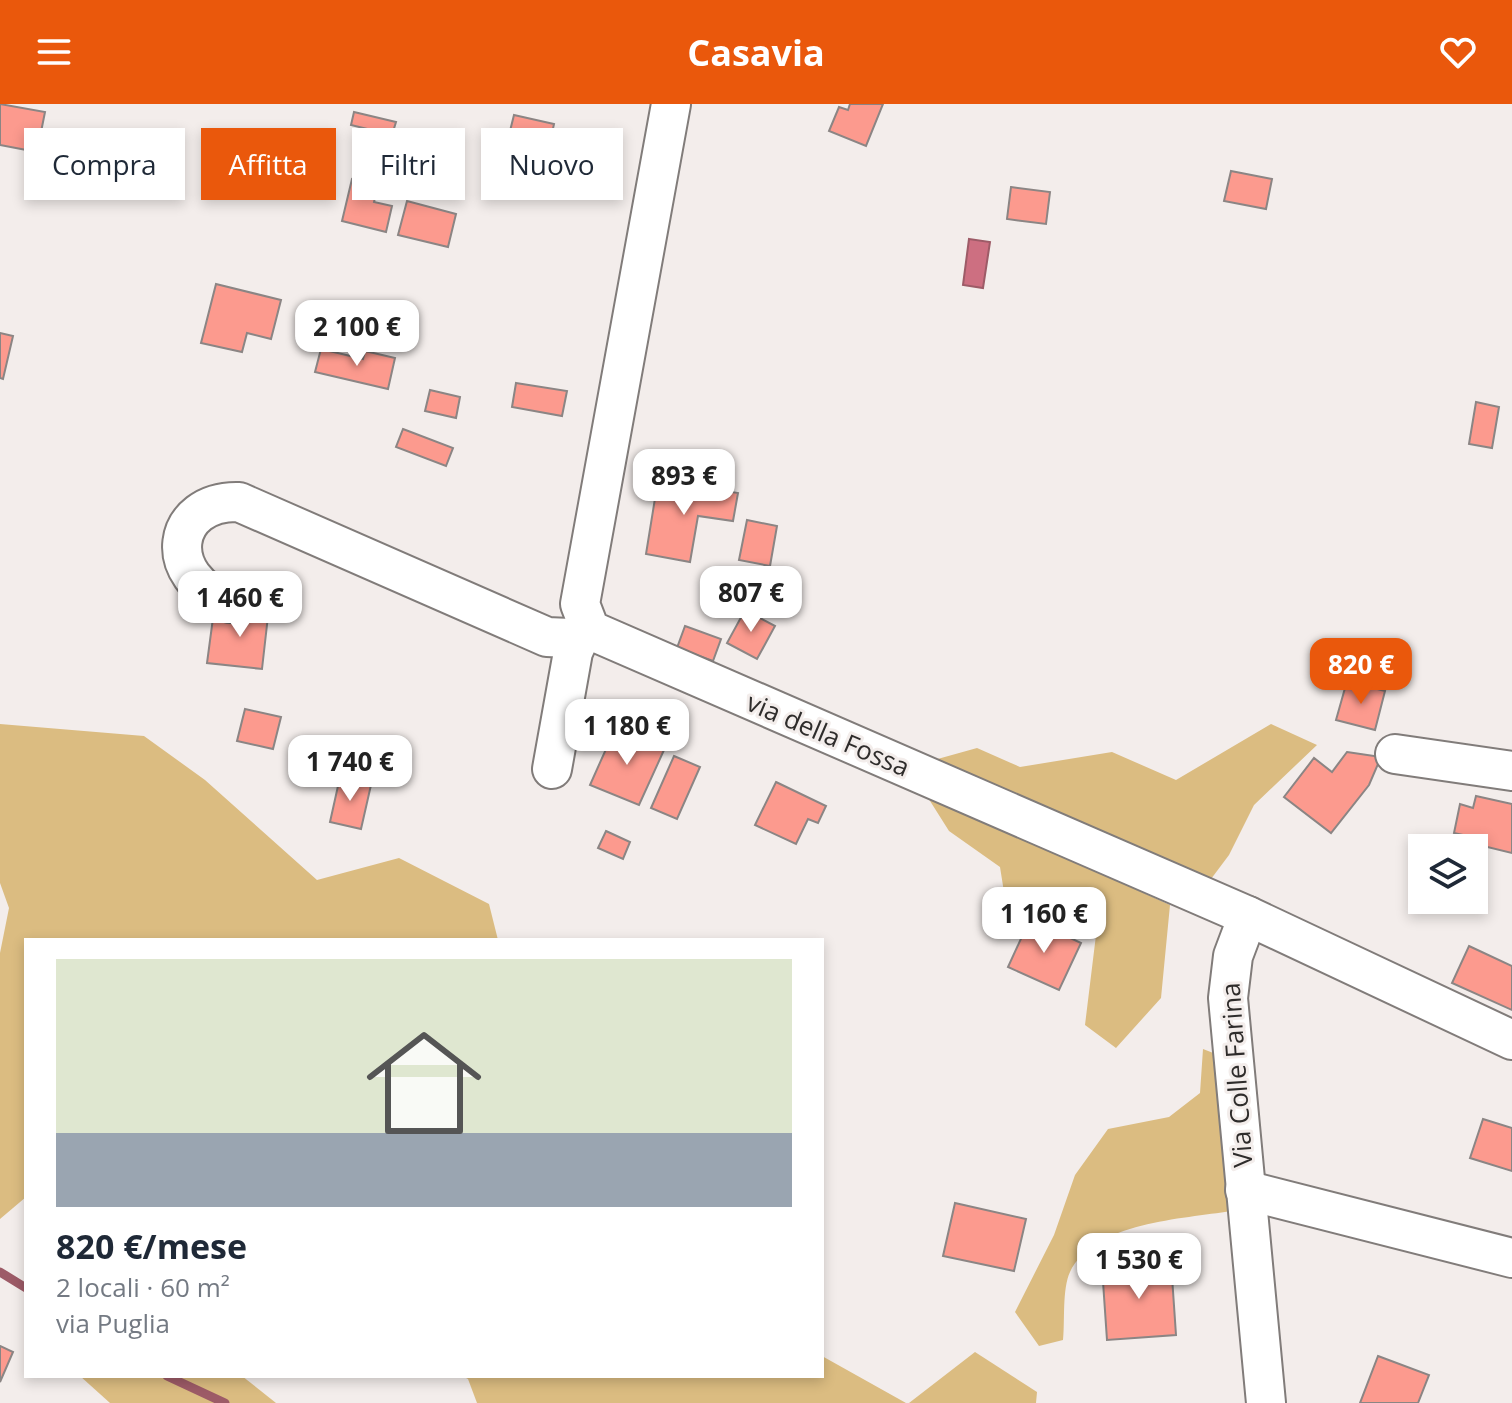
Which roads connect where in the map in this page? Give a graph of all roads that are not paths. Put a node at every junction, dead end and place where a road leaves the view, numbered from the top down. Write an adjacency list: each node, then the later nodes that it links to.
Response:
1 (671, 104): 3 (street)
2 (230, 603): 3 (street)
3 (586, 630): 5 (street); 7 (street, via della Fossa)
4 (1395, 754): 6 (street)
5 (552, 769)
6 (1512, 771)
7 (1248, 916): 8 (street, via della Fossa); 9 (street, Via Colle Farina)
8 (1512, 1040)
9 (1245, 1190): 10 (street, Via Colle Farina); 11 (street, Via Colle Farina)
10 (1512, 1258)
11 (1266, 1403)

